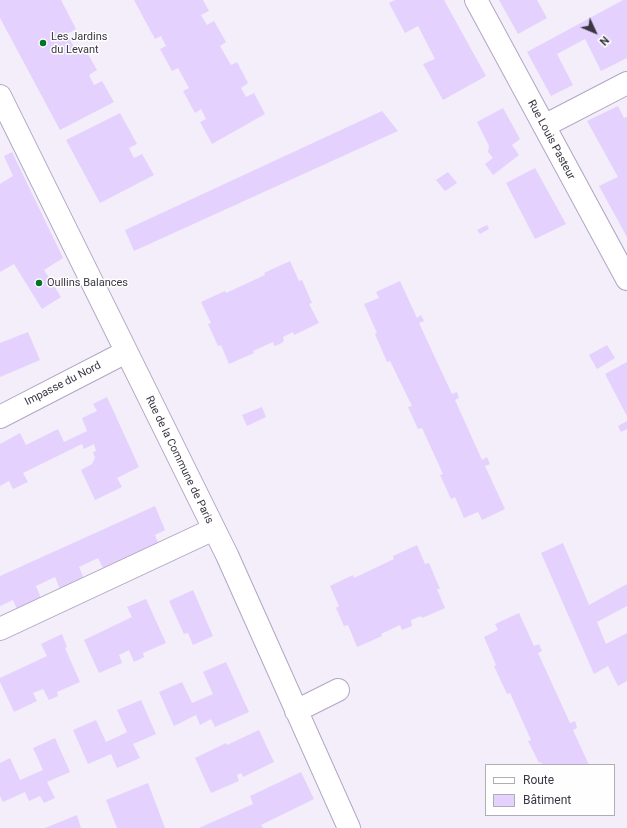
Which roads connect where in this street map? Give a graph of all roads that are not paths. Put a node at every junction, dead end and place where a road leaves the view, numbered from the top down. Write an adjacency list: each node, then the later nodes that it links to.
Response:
1 (476, 0): 4 (street, Rue Louis Pasteur)
2 (627, 83): 4 (street)
3 (0, 96): 6 (street, Rue de la Commune de Paris)
4 (544, 126): 5 (street, Rue Louis Pasteur)
5 (627, 279)
6 (126, 352): 7 (street, Impasse du Nord); 8 (street, Rue de la Commune de Paris)
7 (0, 417)
8 (214, 529): 9 (street); 11 (street, Rue de la Commune de Paris)
9 (0, 629)
10 (338, 690): 11 (street)
11 (296, 710): 12 (street, Rue de la Commune de Paris)
12 (349, 828)

